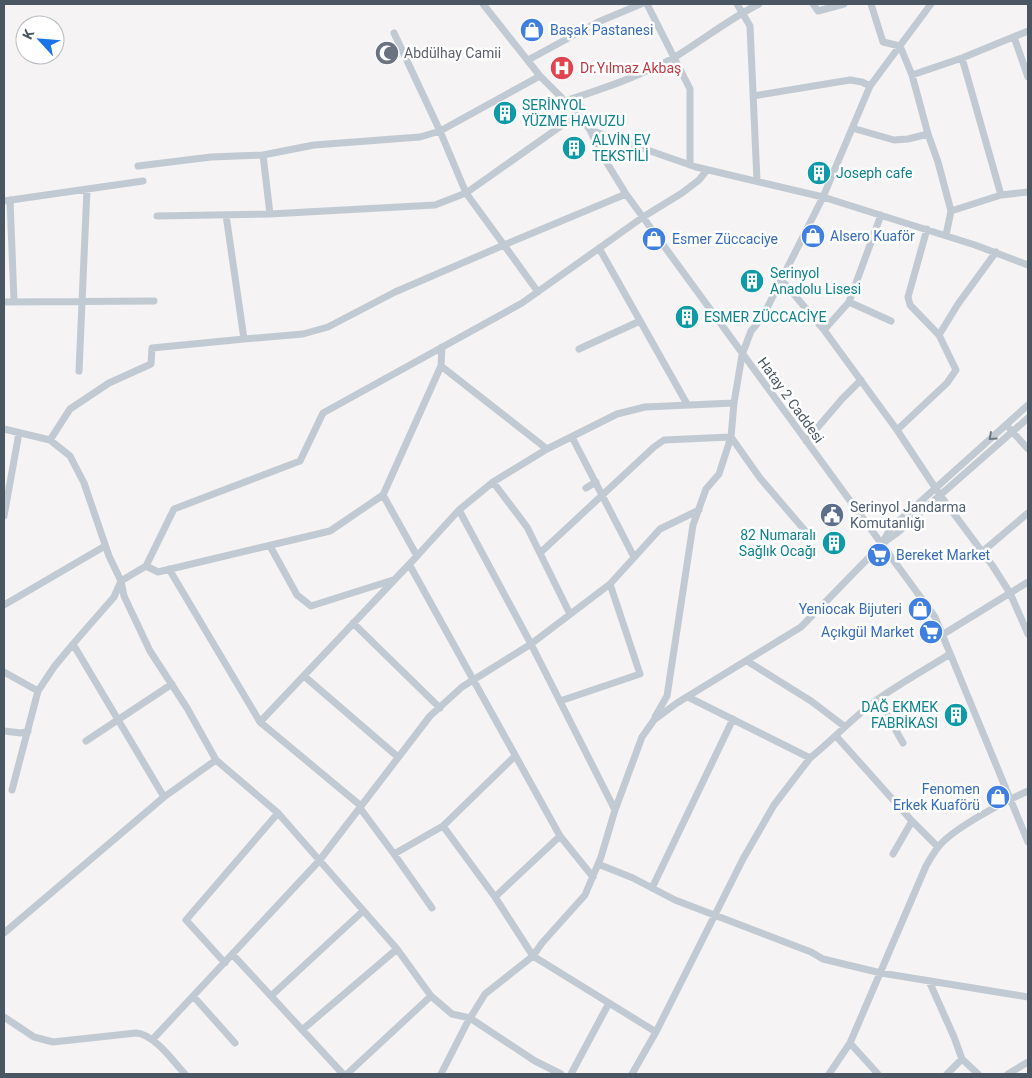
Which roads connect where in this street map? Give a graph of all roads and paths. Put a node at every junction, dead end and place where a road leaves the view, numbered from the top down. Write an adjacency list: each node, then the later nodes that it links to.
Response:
1 (483, 4): 17 (street, Hatay 2 Caddesi)
2 (641, 4): 17 (street)
3 (647, 4): 15 (street)
4 (737, 4): 10 (street)
5 (758, 4): 10 (street)
6 (813, 4): 7 (street)
7 (844, 4)
8 (872, 4): 14 (street)
9 (931, 4): 14 (street)
10 (742, 12): 15 (street); 22 (street)
11 (1028, 31): 13 (street)
12 (394, 33): 27 (street)
13 (1014, 37): 16 (street); 20 (street)
14 (900, 46): 18 (street); 21 (street)
15 (674, 57): 23 (street); 30 (street)
16 (962, 58): 18 (street); 39 (street)
17 (528, 60): 19 (street, Hatay 2 Caddesi)
18 (912, 75): 28 (street)
19 (540, 76): 23 (street, Hatay 2 Caddesi); 27 (street)
20 (1028, 76)
21 (870, 86): 22 (street); 25 (street)
22 (753, 96): 34 (street)
23 (565, 101): 24 (street, Hatay 2 Caddesi)
24 (578, 114): 26 (street, Hatay 2 Caddesi); 37 (street)
25 (852, 128): 28 (street); 40 (street)
26 (590, 130): 30 (street); 38 (street, Hatay 2 Caddesi)
27 (440, 131): 29 (street); 37 (street)
28 (928, 134): 42 (street)
29 (263, 156): 31 (street); 43 (street)
30 (690, 165): 32 (street)
31 (138, 166)
32 (707, 170): 34 (street); 47 (street)
33 (143, 181): 35 (street)
34 (757, 182): 40 (street)
35 (87, 189): 41 (street); 56 (street)
36 (1028, 192): 39 (street)
37 (466, 193): 43 (street); 50 (street)
38 (626, 194): 47 (street, Hatay 2 Caddesi); 50 (street)
39 (1001, 195): 42 (street)
40 (823, 197): 45 (street); 54 (street)
41 (7, 200): 59 (street)
42 (951, 211): 49 (street)
43 (270, 214): 44 (street)
44 (226, 215): 46 (street); 65 (street)
45 (881, 215): 48 (street); 60 (street)
46 (157, 216)
47 (643, 217): 51 (street); 68 (street, Hatay 2 Caddesi)
48 (927, 229): 49 (street); 64 (street)
49 (946, 235): 52 (street)
50 (504, 245): 55 (street); 65 (street)
51 (599, 248): 55 (street); 61 (street)
52 (996, 252): 53 (street); 64 (street)
53 (1028, 265)
54 (781, 279): 63 (street); 68 (street)
55 (538, 292): 66 (street)
56 (82, 301): 57 (street); 59 (street); 70 (street)
57 (154, 301)
58 (4, 302): 59 (street)
59 (14, 302)
60 (849, 302): 62 (street); 63 (street)
61 (640, 321): 67 (street); 73 (street)
62 (891, 322)
63 (824, 330): 71 (street)
64 (939, 335): 78 (street)
65 (244, 338): 83 (street)
66 (442, 347): 69 (street); 107 (street)
67 (580, 348)
68 (742, 354): 72 (street); 84 (street, Hatay 2 Caddesi)
69 (441, 366): 85 (street); 91 (street)
70 (79, 372)
71 (861, 380): 78 (street); 84 (street)
72 (734, 403): 73 (street); 82 (street)
73 (687, 404): 81 (street)
74 (1028, 405): 76 (street)
75 (1028, 418): 79 (street)
76 (1006, 424): 79 (street); 90 (street, one-way to 90)
77 (4, 429): 80 (street)
78 (897, 430): 90 (street)
79 (1012, 432): 86 (street); 92 (street)
80 (19, 433): 83 (street); 97 (street)
81 (572, 437): 85 (street); 88 (street)
82 (731, 437): 93 (street); 95 (street); 98 (street)
83 (50, 440): 100 (street)
84 (806, 441): 99 (street, Hatay 2 Caddesi)
85 (546, 449): 87 (street)
86 (1028, 449)
87 (492, 482): 94 (street); 103 (street)
88 (596, 482): 89 (street); 93 (street)
89 (586, 488)
90 (936, 488): 92 (street); 99 (street)
91 (383, 495): 101 (street); 104 (street)
92 (940, 495): 99 (street); 102 (street)
93 (602, 496): 103 (street); 105 (street)
94 (459, 510): 104 (street); 120 (street)
95 (699, 510): 105 (street); 133 (street)
96 (1028, 513): 102 (street)
97 (4, 516)
98 (807, 533)
99 (882, 544): 118 (street, Hatay 2 Caddesi); 122 (street)
100 (105, 546): 110 (street); 114 (street)
101 (270, 546): 108 (street); 109 (street)
102 (982, 552): 113 (street)
103 (540, 553): 115 (street)
104 (417, 556): 106 (street)
105 (634, 557): 112 (street)
106 (410, 564): 109 (street); 125 (street)
107 (146, 566): 108 (street); 110 (street)
108 (168, 569): 135 (street)
109 (394, 580): 116 (street)
110 (121, 581): 119 (street); 126 (street)
111 (1028, 582): 113 (street)
112 (610, 584): 115 (street); 130 (street)
113 (1010, 593): 117 (street); 118 (street)
114 (4, 605)
115 (570, 614): 120 (street)
116 (353, 623): 124 (street); 131 (street)
117 (1028, 634)
118 (942, 635): 121 (street, Hatay 2 Caddesi)
119 (73, 644): 127 (street); 132 (street)
120 (531, 644): 125 (street); 130 (street)
121 (950, 654): 129 (street); 149 (street, Hatay 2 Caddesi)
122 (747, 661): 128 (street); 136 (street)
123 (4, 672): 127 (street)
124 (304, 676): 135 (street); 143 (street)
125 (474, 680): 131 (street); 142 (street)
126 (172, 684): 132 (street); 145 (street)
127 (38, 691): 138 (street)
128 (688, 697): 133 (street); 134 (street)
129 (878, 699): 136 (street); 141 (street)
130 (560, 701): 151 (street)
131 (440, 708): 143 (street)
132 (118, 720): 140 (street); 148 (street)
133 (654, 720): 151 (street)
134 (734, 720): 144 (street); 163 (street)
135 (260, 722): 150 (street)
136 (844, 726): 139 (street)
137 (4, 731): 138 (street)
138 (28, 731): 146 (street)
139 (836, 736): 144 (street); 153 (street)
140 (86, 741)
141 (903, 743)
142 (516, 756): 154 (street); 155 (street)
143 (398, 757): 150 (street)
144 (810, 758): 167 (street)
145 (216, 760): 148 (street); 152 (street)
146 (12, 790)
147 (1028, 791): 149 (street)
148 (164, 797): 168 (street)
149 (1010, 799): 156 (street, Hatay 2 Caddesi); 157 (street)
150 (360, 807): 158 (street); 160 (street)
151 (615, 810): 161 (street)
152 (278, 813): 160 (street); 172 (street)
153 (912, 821): 157 (street); 159 (street)
154 (443, 826): 158 (street); 164 (street)
155 (560, 836): 162 (street); 164 (street)
156 (1028, 842)
157 (938, 847): 173 (street)
158 (394, 854): 165 (street)
159 (893, 854)
160 (319, 862): 166 (street); 170 (street)
161 (598, 864): 162 (street); 163 (street)
162 (593, 877): 171 (street)
163 (652, 888): 167 (street)
164 (495, 897): 171 (street)
165 (432, 908)
166 (363, 910): 169 (street); 176 (street)
167 (716, 916): 173 (street); 183 (street)
168 (4, 933)
169 (397, 949): 177 (street); 182 (street)
170 (233, 955): 172 (street); 176 (street)
171 (533, 956): 179 (street); 181 (street)
172 (225, 963): 175 (street)
173 (881, 973): 174 (street); 186 (street)
174 (929, 981): 178 (street); 187 (street)
175 (194, 996): 184 (street); 185 (street)
176 (271, 996): 182 (street)
177 (431, 996): 181 (street); 191 (street)
178 (1028, 998)
179 (609, 1003): 183 (street); 194 (street)
180 (4, 1017): 184 (street)
181 (470, 1018): 192 (street); 193 (street)
182 (302, 1030): 190 (street)
183 (656, 1032): 195 (street)
184 (152, 1040): 189 (street)
185 (235, 1043)
186 (850, 1043): 196 (street); 197 (street)
187 (962, 1059): 198 (street); 199 (street)
188 (1028, 1062): 200 (street)
189 (185, 1074)
190 (343, 1074)
191 (347, 1074)
192 (441, 1074)
193 (561, 1074)
194 (571, 1074)
195 (632, 1074)
196 (829, 1074)
197 (878, 1074)
198 (947, 1074)
199 (978, 1074)
200 (1008, 1074)

